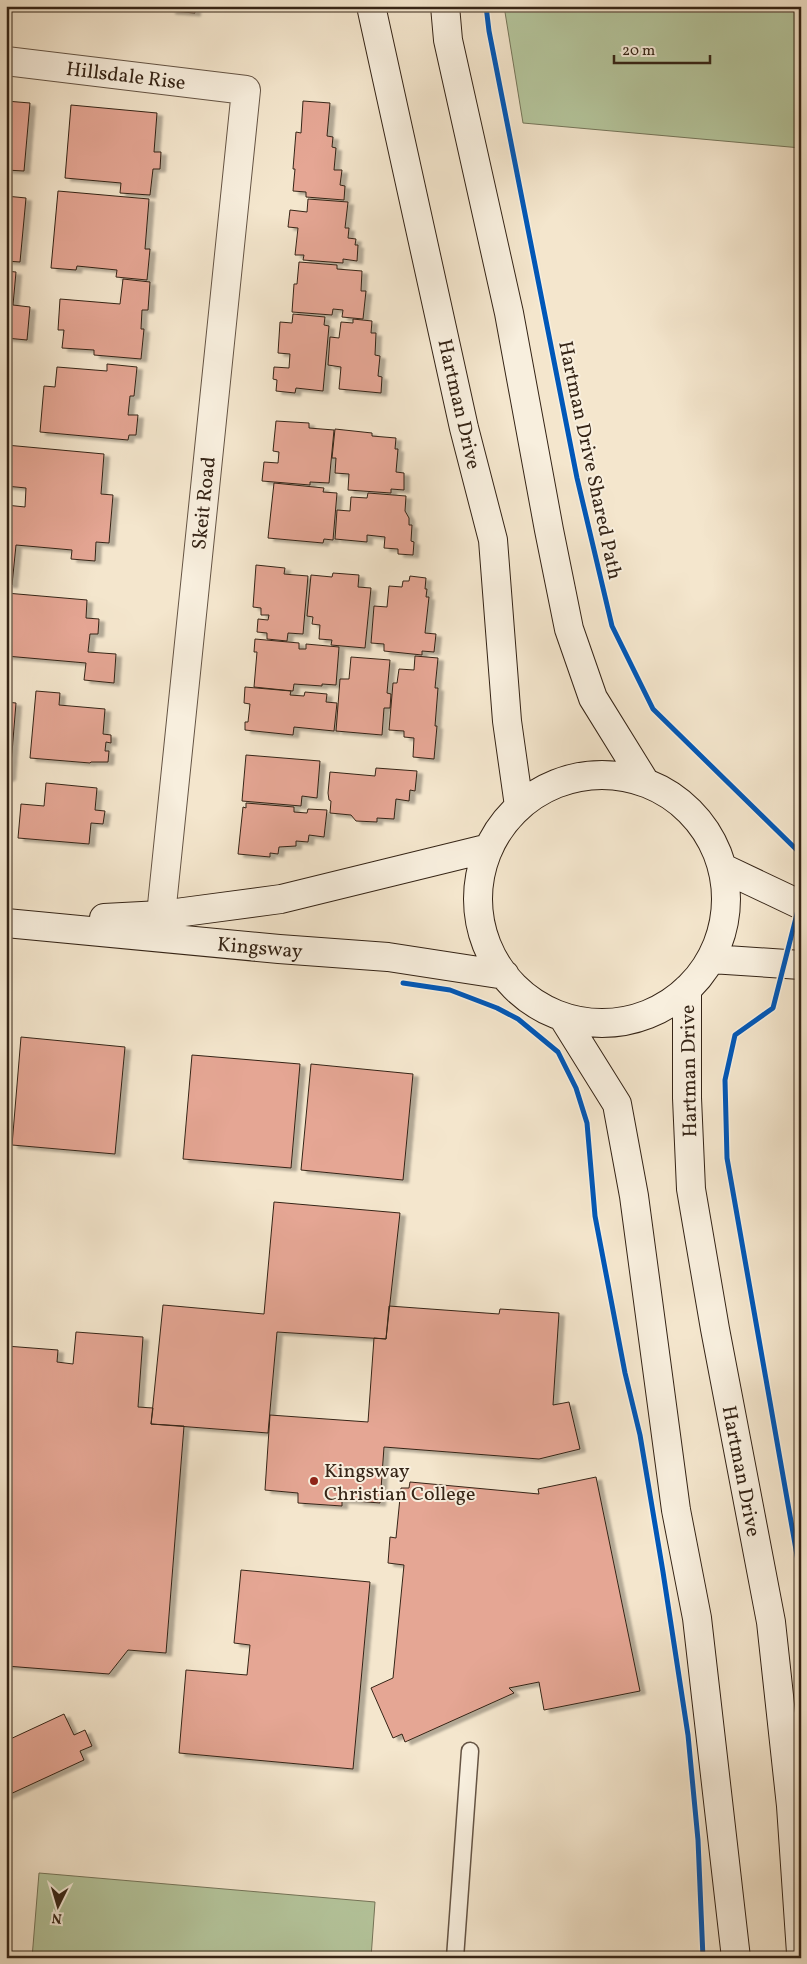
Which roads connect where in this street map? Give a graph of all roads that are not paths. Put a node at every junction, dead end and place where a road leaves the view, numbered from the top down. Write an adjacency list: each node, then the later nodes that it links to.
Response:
1 (371, 6): 6 (main road, Hartman Drive)
2 (445, 6): 5 (main road)
3 (6, 61): 4 (main road, Hillsdale Rise)
4 (246, 90): 10 (main road, Skeit Road)
5 (645, 782): 6 (main road); 8 (main road)
6 (520, 806): 7 (main road)
7 (489, 848): 10 (main road, Kingsway); 14 (main road)
8 (723, 868): 9 (main road); 12 (main road)
9 (801, 905)
10 (162, 915): 11 (main road, Kingsway)
11 (9, 919): 14 (main road, Kingsway)
12 (711, 959): 13 (main road); 15 (main road)
13 (801, 965)
14 (505, 975): 16 (main road)
15 (687, 989): 16 (main road); 18 (main road, Hartman Drive)
16 (564, 1019): 20 (main road)
17 (470, 1751): 19 (lane)
18 (801, 1953)
19 (455, 1958)
20 (736, 1958)

